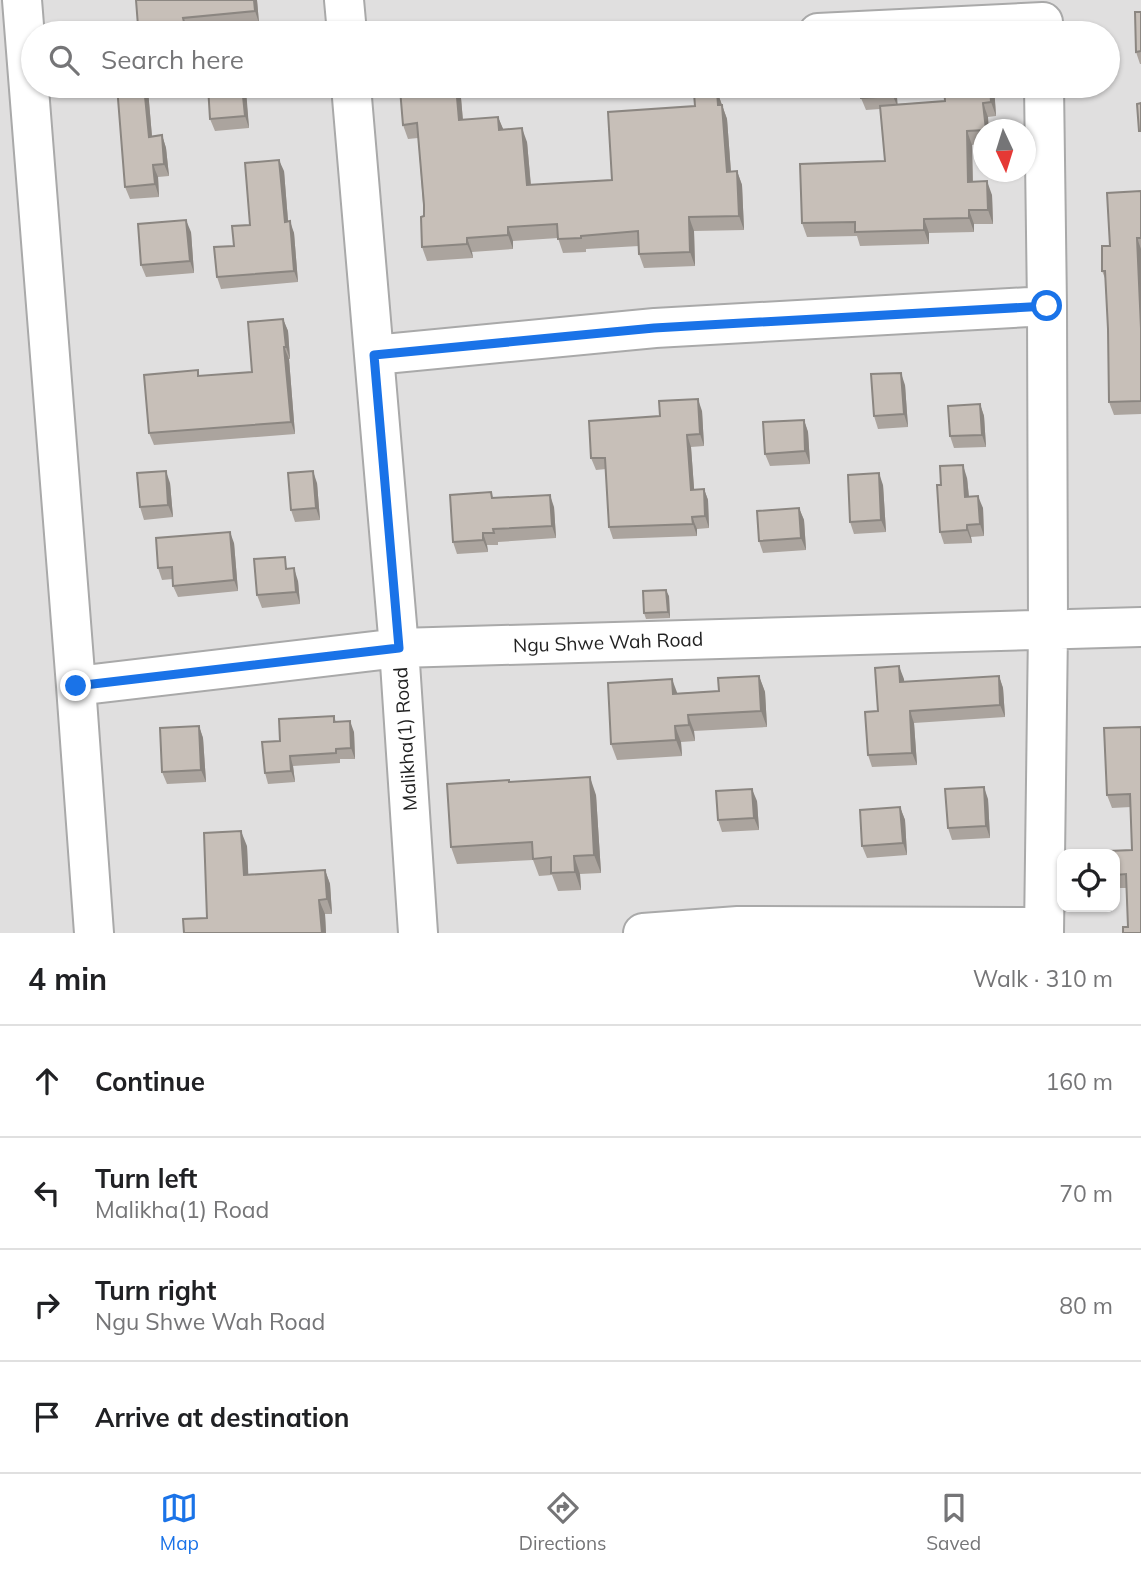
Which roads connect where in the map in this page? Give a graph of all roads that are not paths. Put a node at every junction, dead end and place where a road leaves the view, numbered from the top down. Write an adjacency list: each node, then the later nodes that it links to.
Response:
1 (22, 0): 4 (street)
2 (344, 0): 5 (street)
3 (1043, 18): 6 (street)
4 (24, 21)
5 (346, 21)
6 (998, 21)
7 (30, 98): 15 (street)
8 (352, 98): 11 (street, Malikha(1) Road)
9 (1044, 98): 10 (street)
10 (1047, 306): 11 (street); 13 (street)
11 (374, 355): 14 (street, Malikha(1) Road)
12 (1141, 627): 13 (street, Ngu Shwe Wah Road)
13 (1048, 630): 14 (street, Ngu Shwe Wah Road); 16 (street)
14 (399, 648): 15 (street, Ngu Shwe Wah Road); 18 (street, Malikha(1) Road)
15 (76, 686): 17 (street)
16 (1044, 930): 19 (street)
17 (93, 933)
18 (418, 933)
19 (643, 933)

